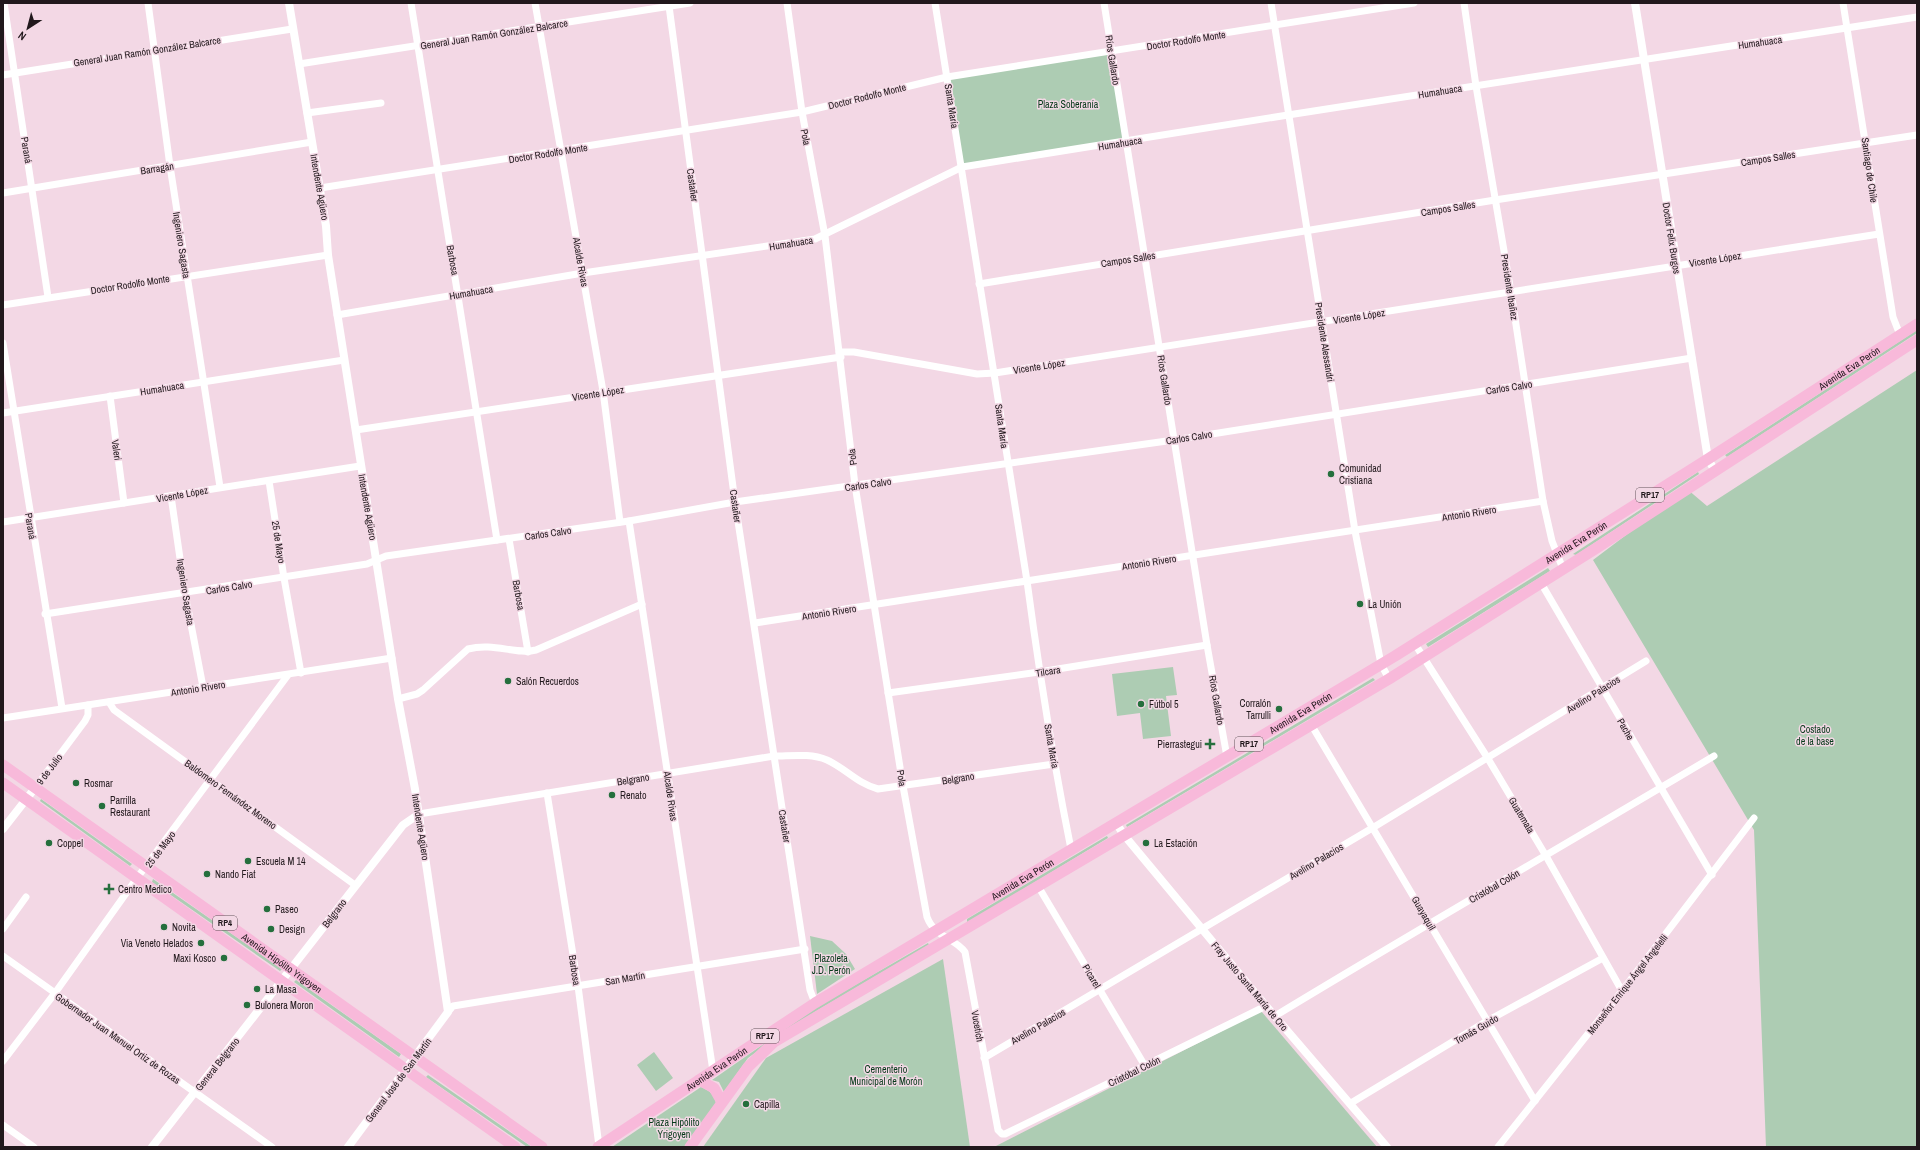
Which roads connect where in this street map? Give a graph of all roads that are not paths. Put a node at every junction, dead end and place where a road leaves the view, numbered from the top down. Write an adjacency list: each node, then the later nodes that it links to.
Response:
1 (4, 3): 26 (street, Paraná)
2 (148, 3): 22 (street, Ingeniero Sagasta)
3 (289, 3): 19 (street, Intendente Agüero)
4 (411, 3): 21 (street, Barbosa)
5 (535, 3): 18 (street, Alcalde Rivas)
6 (690, 3): 15 (street, General Juan Ramón González Balcarce)
7 (787, 3): 31 (street, Pola)
8 (935, 3): 28 (street, Santa María)
9 (1104, 3): 23 (street, Ríos Gallardo)
10 (1271, 3): 17 (street, Presidente Alessandri)
11 (1414, 3): 17 (street, Doctor Rodolfo Monte)
12 (1464, 3): 29 (street, Presidente Ibañez)
13 (1635, 3): 24 (street, Doctor Felix Burgos)
14 (1843, 3): 20 (street, Santiago de Chile)
15 (669, 6): 18 (street, General Juan Ramón González Balcarce); 34 (street, Castañer)
16 (1917, 17): 20 (street, Humahuaca)
17 (1274, 26): 23 (street, Doctor Rodolfo Monte); 33 (street, Presidente Alessandri)
18 (539, 27): 21 (street, General Juan Ramón González Balcarce); 39 (street, Alcalde Rivas)
19 (292, 29): 22 (street, General Juan Ramón González Balcarce); 25 (street, Intendente Agüero)
20 (1847, 29): 24 (street, Humahuaca); 38 (street, Santiago de Chile)
21 (418, 46): 25 (street, General Juan Ramón González Balcarce); 42 (street, Barbosa)
22 (154, 50): 26 (street, General Juan Ramón González Balcarce); 40 (street, Ingeniero Sagasta)
23 (1111, 51): 28 (street, Doctor Rodolfo Monte); 37 (street, Ríos Gallardo)
24 (1644, 59): 29 (street, Humahuaca); 43 (street, Doctor Felix Burgos)
25 (299, 64): 32 (street, Intendente Agüero)
26 (15, 73): 27 (street, General Juan Ramón González Balcarce); 44 (street, Paraná)
27 (3, 75)
28 (947, 77): 31 (street, Doctor Rodolfo Monte); 41 (street, Santa María)
29 (1476, 86): 33 (street, Humahuaca); 47 (street, Presidente Ibañez)
30 (381, 103): 32 (street)
31 (802, 112): 34 (street, Doctor Rodolfo Monte); 50 (street, Pola)
32 (307, 113): 36 (street, Intendente Agüero)
33 (1288, 115): 37 (street, Humahuaca); 48 (street, Presidente Alessandri)
34 (685, 130): 39 (street, Doctor Rodolfo Monte); 52 (street, Castañer)
35 (1917, 135): 38 (street, Campos Salles)
36 (312, 142): 40 (street, Barragán); 45 (street, Intendente Agüero)
37 (1126, 142): 41 (street, Humahuaca); 53 (street, Ríos Gallardo)
38 (1866, 142): 43 (street, Campos Salles); 49 (street, Santiago de Chile)
39 (562, 151): 42 (street, Doctor Rodolfo Monte); 55 (street, Alcalde Rivas)
40 (170, 166): 44 (street, Barragán); 56 (street, Ingeniero Sagasta)
41 (962, 167): 50 (street, Humahuaca); 57 (street, Santa María)
42 (438, 170): 45 (street, Doctor Rodolfo Monte); 59 (street, Barbosa)
43 (1662, 174): 47 (street, Campos Salles); 54 (street, Doctor Felix Burgos)
44 (33, 188): 46 (street, Barragán); 60 (street, Paraná)
45 (320, 188): 51 (street, Intendente Agüero)
46 (3, 193)
47 (1496, 200): 48 (street, Campos Salles); 58 (street, Presidente Ibañez)
48 (1308, 230): 53 (street, Campos Salles); 63 (street, Presidente Alessandri)
49 (1879, 234): 54 (street, Vicente López); 65 (street, Santiago de Chile)
50 (825, 236): 52 (street, Humahuaca); 69 (street, Pola)
51 (328, 255): 56 (street, Doctor Rodolfo Monte); 62 (street, Intendente Agüero)
52 (702, 256): 55 (street, Humahuaca); 73 (street, Castañer)
53 (1145, 256): 57 (street, Campos Salles); 68 (street, Ríos Gallardo)
54 (1676, 265): 58 (street, Vicente López); 70 (street, Doctor Felix Burgos)
55 (583, 273): 59 (street, Humahuaca); 76 (street, Alcalde Rivas)
56 (187, 275): 60 (street, Doctor Rodolfo Monte); 74 (street, Ingeniero Sagasta)
57 (979, 284): 72 (street, Santa María)
58 (1511, 292): 63 (street, Vicente López); 75 (street, Presidente Ibañez)
59 (459, 294): 62 (street, Humahuaca); 79 (street, Barbosa)
60 (48, 297): 61 (street, Doctor Rodolfo Monte)
61 (3, 305)
62 (337, 315): 71 (street, Intendente Agüero)
63 (1322, 321): 68 (street, Vicente López); 81 (street, Presidente Alessandri)
64 (1917, 324): 65 (main road, Avenida Eva Perón / RP17)
65 (1900, 335): 84 (main road, Avenida Eva Perón / RP17)
66 (1917, 340): 87 (main road, Avenida Eva Perón / RP17)
67 (3, 343): 78 (street, Paraná)
68 (1160, 347): 72 (street, Vicente López); 83 (street, Ríos Gallardo)
69 (840, 355): 72 (street, Vicente López); 73 (street, Vicente López); 89 (street, Pola)
70 (1692, 358): 75 (street, Carlos Calvo); 84 (street, Doctor Felix Burgos)
71 (344, 360): 74 (street, Humahuaca); 82 (street, Intendente Agüero)
72 (995, 373): 85 (street, Santa María)
73 (719, 375): 76 (street, Vicente López); 93 (street, Castañer)
74 (205, 381): 77 (street, Humahuaca); 90 (street, Ingeniero Sagasta)
75 (1525, 384): 81 (street, Carlos Calvo); 92 (street, Presidente Ibañez)
76 (603, 392): 79 (street, Vicente López); 98 (street, Alcalde Rivas)
77 (110, 396): 78 (street, Humahuaca); 94 (street, Valeri)
78 (14, 411): 80 (street, Humahuaca); 95 (street, Paraná)
79 (477, 412): 82 (street, Vicente López); 101 (street, Barbosa)
80 (3, 413)
81 (1337, 413): 83 (street, Carlos Calvo); 99 (street, Presidente Alessandri)
82 (356, 430): 86 (street, Intendente Agüero)
83 (1174, 440): 85 (street, Carlos Calvo); 103 (street, Ríos Gallardo)
84 (1708, 459): 87 (street, Doctor Felix Burgos); 102 (main road, Avenida Eva Perón / RP17)
85 (1008, 465): 89 (street, Carlos Calvo); 107 (street, Santa María)
86 (360, 466): 88 (street, Vicente López); 104 (street, Intendente Agüero)
87 (1715, 471): 105 (main road, Avenida Eva Perón / RP17)
88 (269, 481): 90 (street, Vicente López); 106 (street, 25 de Mayo)
89 (855, 485): 93 (street, Carlos Calvo); 111 (street, Pola)
90 (220, 487): 91 (street, Vicente López)
91 (171, 496): 94 (street, Vicente López); 109 (street, Ingeniero Sagasta)
92 (1543, 501): 99 (street, Antonio Rivero); 102 (street, Presidente Ibañez)
93 (735, 502): 96 (street, Carlos Calvo); 113 (street, Castañer)
94 (124, 503): 95 (street, Vicente López)
95 (30, 518): 97 (street, Vicente López); 112 (street, Paraná)
96 (629, 521): 98 (street, Carlos Calvo); 110 (street, Alcalde Rivas)
97 (3, 522)
98 (620, 522): 100 (street, Carlos Calvo)
99 (1355, 531): 103 (street, Antonio Rivero); 120 (street, Presidente Alessandri)
100 (508, 539): 101 (street, Carlos Calvo); 116 (street, Barbosa)
101 (498, 540): 104 (street, Carlos Calvo)
102 (1557, 554): 105 (street, Presidente Ibañez); 114 (main road, Avenida Eva Perón / RP17)
103 (1194, 555): 107 (street, Antonio Rivero); 115 (street, Ríos Gallardo)
104 (377, 560): 106 (street, Carlos Calvo); 117 (street, Intendente Agüero)
105 (1563, 569): 108 (main road, Avenida Eva Perón / RP17)
106 (284, 578): 109 (street, Carlos Calvo); 122 (street, 25 de Mayo)
107 (1027, 581): 111 (street, Antonio Rivero); 121 (street, Santa María)
108 (1541, 583): 118 (main road, Avenida Eva Perón / RP17); 126 (street, Pache)
109 (185, 593): 112 (street, Carlos Calvo); 125 (street, Ingeniero Sagasta)
110 (642, 604): 116 (street); 140 (street, Alcalde Rivas)
111 (875, 605): 113 (street, Antonio Rivero); 127 (street, Pola)
112 (45, 614): 131 (street, Paraná)
113 (755, 623): 134 (street, Castañer)
114 (1415, 644): 118 (street, Guatemala); 120 (main road, Avenida Eva Perón / RP17)
115 (1207, 645): 121 (street, Tilcara); 136 (street, Ríos Gallardo)
116 (528, 652): 128 (street)
117 (392, 658): 122 (street, Antonio Rivero); 128 (street, Intendente Agüero)
118 (1424, 658): 124 (main road, Avenida Eva Perón / RP17); 137 (street, Guatemala)
119 (1646, 661): 126 (street, Avelino Palacios)
120 (1381, 664): 124 (street, Presidente Alessandri); 136 (main road, Avenida Eva Perón / RP17)
121 (1039, 672): 127 (street, Tilcara); 139 (street, Santa María)
122 (301, 673): 123 (street, Antonio Rivero)
123 (288, 675): 125 (street, Antonio Rivero); 141 (street, 25 de Mayo)
124 (1389, 679): 133 (main road, Avenida Eva Perón / RP17)
125 (203, 687): 129 (street, Antonio Rivero)
126 (1602, 689): 137 (street, Avelino Palacios); 145 (street, Pache)
127 (888, 693): 143 (street, Pola)
128 (398, 699): 148 (street, Intendente Agüero)
129 (108, 702): 130 (street, Antonio Rivero); 141 (street, Baldomero Fernández Moreno)
130 (88, 705): 131 (street, Antonio Rivero); 144 (street, 9 de Julio)
131 (62, 708): 132 (street, Antonio Rivero)
132 (3, 718)
133 (1312, 726): 151 (street, Guayaquil); 153 (main road, Avenida Eva Perón / RP17)
134 (774, 756): 140 (street, Belgrano); 143 (street, Belgrano); 167 (street, Castañer)
135 (1714, 756): 145 (street, Cristóbal Colón)
136 (1227, 757): 150 (main road, Avenida Eva Perón / RP17)
137 (1487, 757): 151 (street, Avelino Palacios); 155 (street, Guatemala)
138 (3, 764): 144 (main road, Avenida Hipólito Yrigoyen / RP4)
139 (1054, 764): 143 (street, Belgrano); 154 (street, Santa María)
140 (668, 773): 146 (street, Belgrano); 170 (street, Alcalde Rivas)
141 (212, 780): 156 (street, 25 de Mayo); 159 (street, Baldomero Fernández Moreno)
142 (3, 783): 147 (main road, Avenida Hipólito Yrigoyen / RP4)
143 (903, 786): 165 (street, Pola)
144 (35, 788): 147 (street, 9 de Julio); 156 (main road, Avenida Hipólito Yrigoyen / RP4)
145 (1660, 788): 155 (street, Cristóbal Colón); 157 (street, Pache)
146 (547, 793): 148 (street, Belgrano); 173 (street, Barbosa)
147 (26, 799): 152 (street, 9 de Julio); 158 (main road, Avenida Hipólito Yrigoyen / RP4)
148 (419, 814): 159 (street, Belgrano); 179 (street, Intendente Agüero)
149 (1754, 818): 157 (street, Monseñor Enrique Ángel Angelelli)
150 (1116, 823): 153 (street, Fray Justo Santa María de Oro); 154 (main road, Avenida Eva Perón / RP17)
151 (1374, 827): 162 (street, Guayaquil); 164 (street, Avelino Palacios)
152 (3, 829)
153 (1124, 835): 160 (main road, Avenida Eva Perón / RP17); 164 (street, Fray Justo Santa María de Oro)
154 (1071, 849): 165 (main road, Avenida Eva Perón / RP17)
155 (1546, 856): 162 (street, Cristóbal Colón); 169 (street, Guatemala)
156 (146, 866): 158 (street, 25 de Mayo); 171 (main road, Avenida Hipólito Yrigoyen / RP4)
157 (1712, 875): 175 (street, Monseñor Enrique Ángel Angelelli)
158 (137, 878): 172 (main road, Avenida Hipólito Yrigoyen / RP4); 176 (street, 25 de Mayo)
159 (355, 885): 171 (street, Belgrano)
160 (1038, 886): 166 (main road, Avenida Eva Perón / RP17); 174 (street, Picarel)
161 (26, 897): 163 (street)
162 (1430, 922): 180 (street, Cristóbal Colón); 181 (street, Guayaquil)
163 (3, 929)
164 (1201, 929): 174 (street, Avelino Palacios); 178 (street, Fray Justo Santa María de Oro)
165 (936, 932): 166 (street, Vucetich); 177 (main road, Avenida Eva Perón / RP17)
166 (948, 940): 183 (street, Vucetich); 191 (main road, Avenida Eva Perón / RP17)
167 (805, 949): 170 (street, San Martín); 177 (street, Castañer)
168 (3, 956): 176 (street, Gobernador Juan Manuel Ortiz de Rozas)
169 (1603, 958): 175 (street, Guatemala); 181 (street, Tomás Guido)
170 (696, 966): 173 (street, San Martín); 187 (street, Alcalde Rivas)
171 (291, 969): 172 (street, Belgrano); 182 (main road, Avenida Hipólito Yrigoyen / RP4)
172 (282, 981): 186 (main road, Avenida Hipólito Yrigoyen / RP4); 189 (street, General Belgrano)
173 (578, 986): 179 (street, San Martín); 201 (street, Barbosa)
174 (1100, 990): 183 (street, Avelino Palacios); 185 (street, Picarel)
175 (1622, 991): 190 (street, Monseñor Enrique Ángel Angelelli)
176 (55, 993): 184 (street, 25 de Mayo); 189 (street, Gobernador Juan Manuel Ortiz de Rozas)
177 (815, 1003): 187 (main road, Avenida Eva Perón / RP17)
178 (1266, 1006): 180 (street, Fray Justo Santa María de Oro); 185 (street, Cristóbal Colón)
179 (448, 1012): 182 (street, General José de San Martín)
180 (1275, 1016): 192 (street, Fray Justo Santa María de Oro)
181 (1487, 1021): 190 (street, Guayaquil); 192 (street, Tomás Guido)
182 (415, 1058): 186 (street, General José de San Martín); 200 (main road, Avenida Hipólito Yrigoyen / RP4)
183 (984, 1058): 194 (street, Vucetich)
184 (3, 1061)
185 (1145, 1066): 194 (street, Cristóbal Colón)
186 (406, 1070): 198 (street, General José de San Martín); 199 (main road, Avenida Hipólito Yrigoyen / RP4)
187 (713, 1071): 188 (main road, Avenida Eva Perón / RP17)
188 (699, 1080): 191 (main road); 201 (main road, Avenida Eva Perón / RP17)
189 (194, 1092): 196 (street, General Belgrano); 197 (street, Gobernador Juan Manuel Ortiz de Rozas)
190 (1535, 1101): 204 (street, Monseñor Enrique Ángel Angelelli)
191 (722, 1102): 202 (main road, Avenida Eva Perón / RP17)
192 (1351, 1103): 203 (street, Fray Justo Santa María de Oro)
193 (3, 1125): 195 (street)
194 (1002, 1134)
195 (34, 1147)
196 (152, 1147)
197 (272, 1147)
198 (348, 1147)
199 (515, 1147)
200 (542, 1147)
201 (599, 1147)
202 (690, 1147)
203 (1387, 1147)
204 (1498, 1147)

